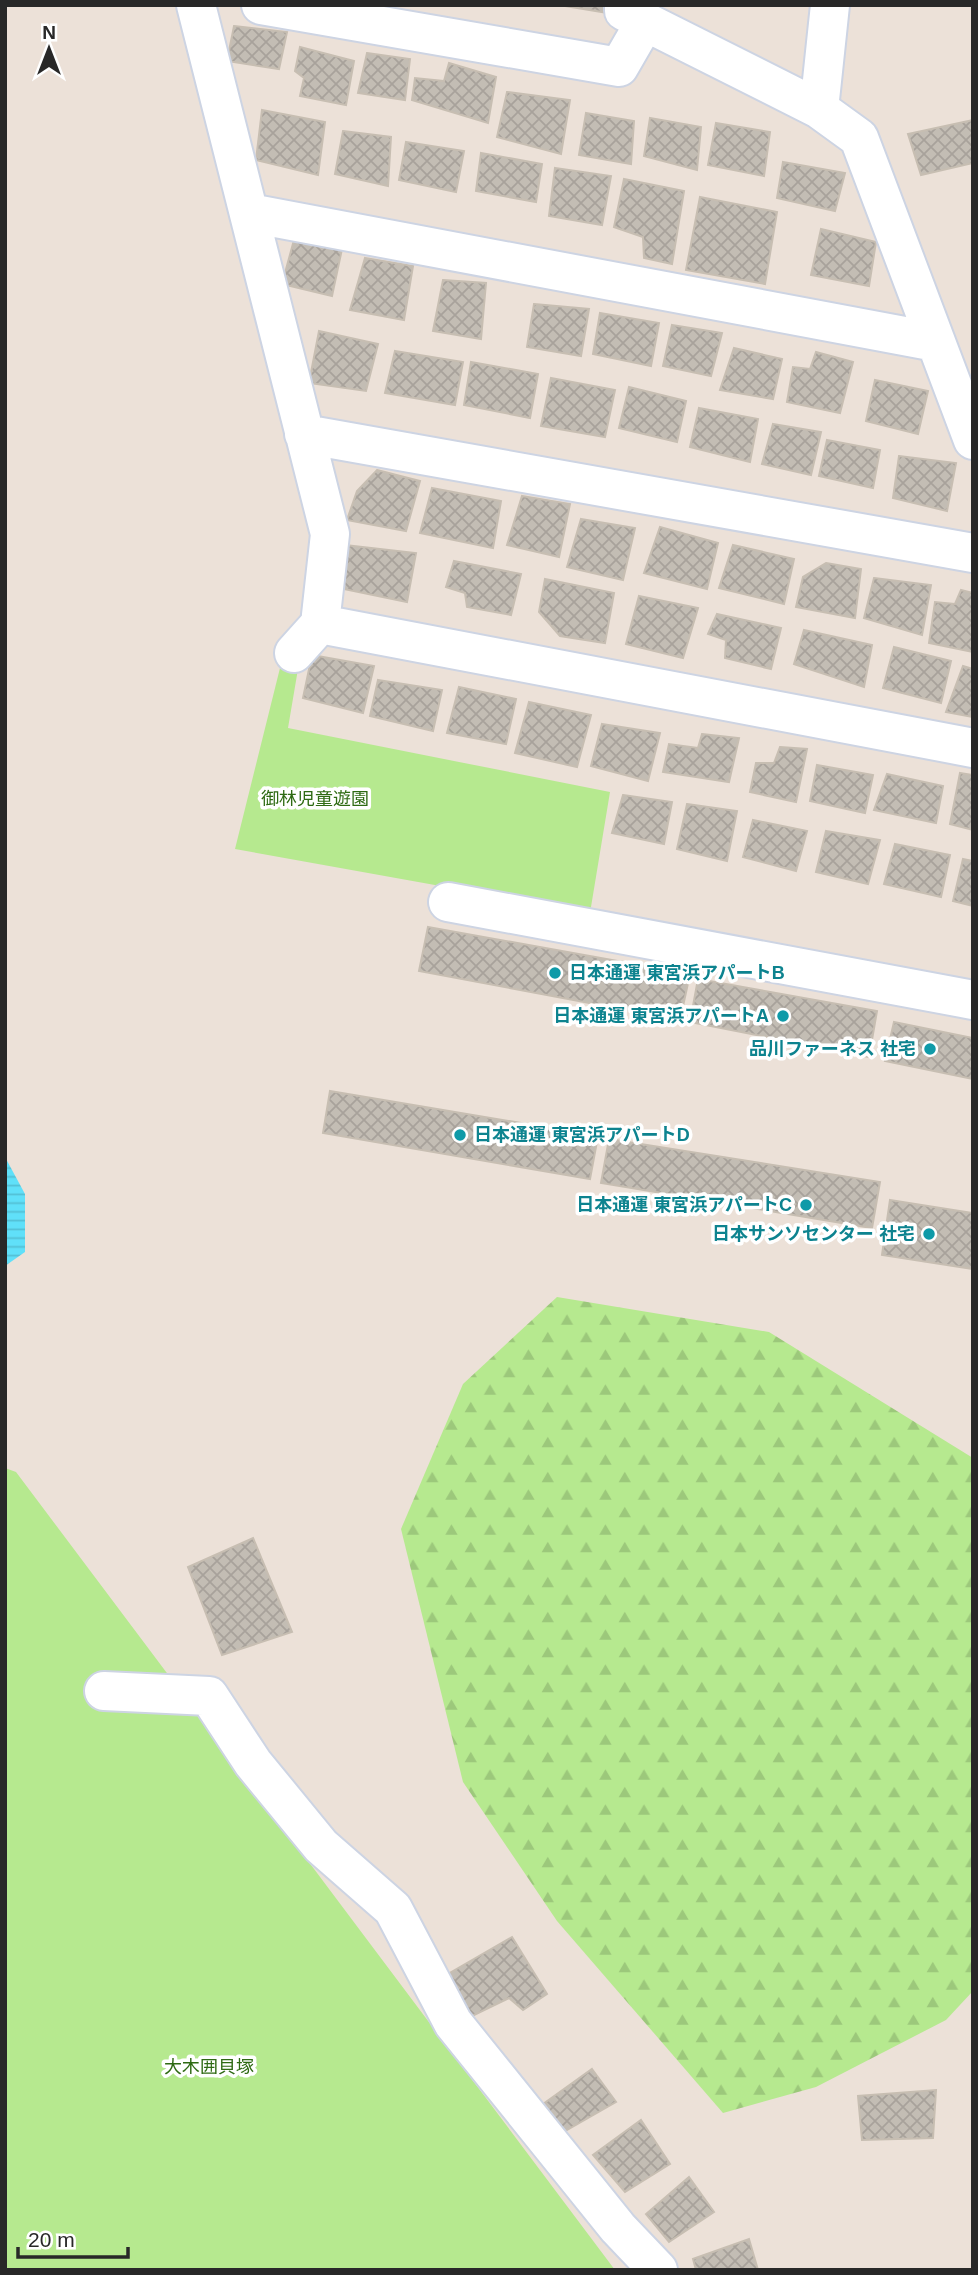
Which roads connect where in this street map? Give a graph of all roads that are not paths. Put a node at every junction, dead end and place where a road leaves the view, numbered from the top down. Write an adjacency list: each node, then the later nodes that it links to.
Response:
1 (196, 5): 6 (street)
2 (261, 5): 4 (street)
3 (830, 5): 5 (street)
4 (634, 14): 5 (street)
5 (819, 109): 7 (street)
6 (248, 213): 7 (street); 8 (street)
7 (936, 342): 9 (street)
8 (304, 434): 10 (street); 11 (street)
9 (973, 440)
10 (973, 553)
11 (320, 624): 12 (street); 13 (street)
12 (294, 653)
13 (973, 748)
14 (448, 902): 15 (street)
15 (973, 1000)
16 (104, 1691): 17 (street)
17 (657, 2270)

